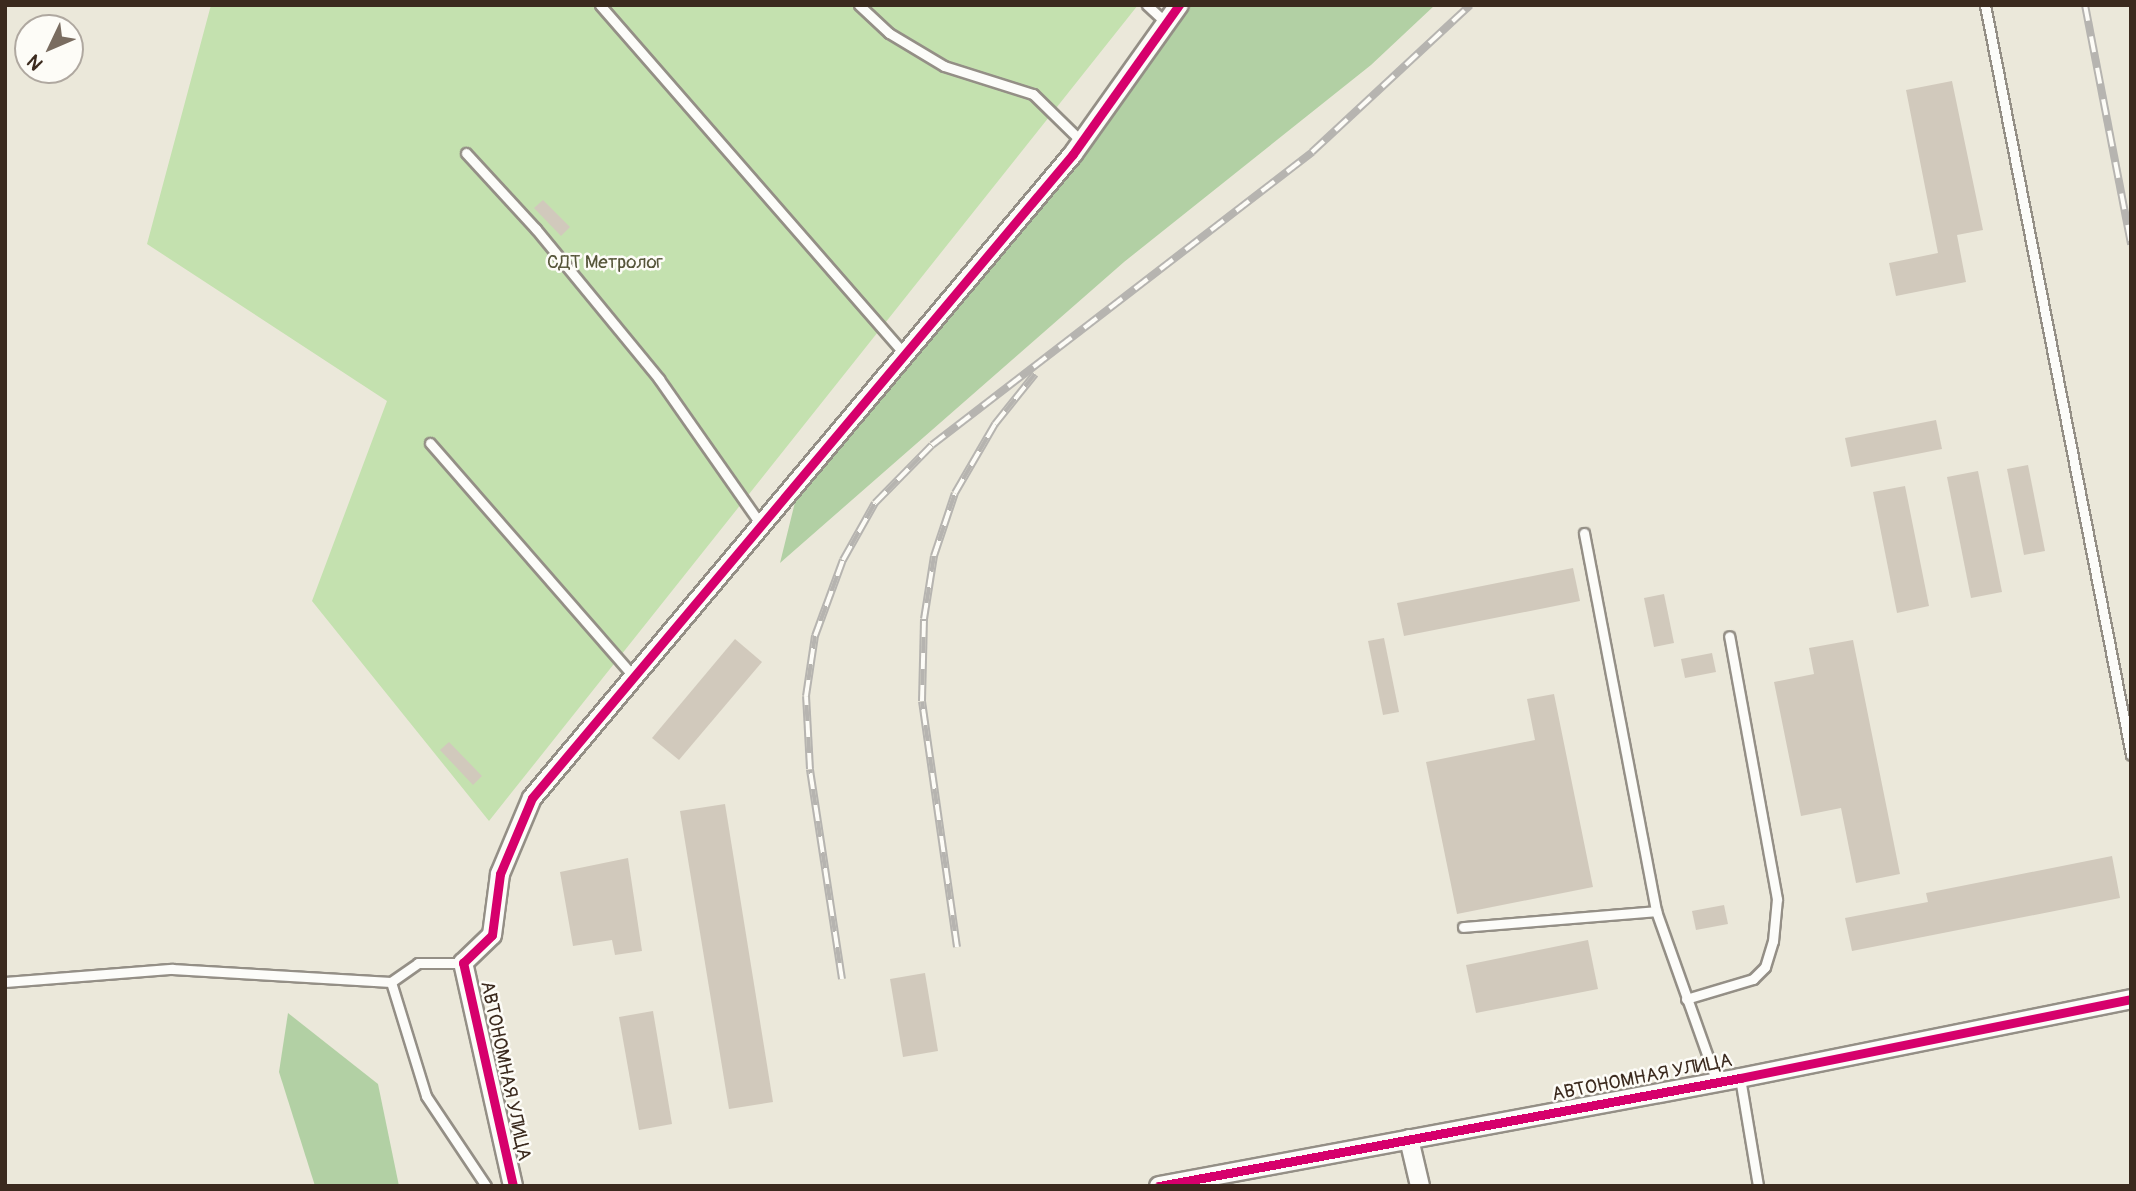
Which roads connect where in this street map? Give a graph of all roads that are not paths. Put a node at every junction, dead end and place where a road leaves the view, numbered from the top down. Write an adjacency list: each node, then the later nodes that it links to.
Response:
1 (600, 5): 9 (lane)
2 (859, 5): 7 (lane)
3 (1147, 5): 6 (lane)
4 (1179, 5): 6 (street)
5 (1985, 5): 15 (lane)
6 (1166, 23): 7 (street)
7 (1082, 142): 9 (street)
8 (466, 153): 11 (lane)
9 (904, 353): 11 (street)
10 (430, 443): 14 (lane)
11 (760, 523): 14 (street)
12 (1584, 533): 16 (lane)
13 (1729, 636): 21 (lane)
14 (633, 676): 18 (street)
15 (2131, 755)
16 (1656, 911): 17 (lane); 21 (lane)
17 (1463, 927)
18 (463, 963): 20 (lane); 27 (street, АВТОНОМНАЯ УЛИЦА)
19 (5, 982): 20 (lane)
20 (391, 982): 26 (lane)
21 (1686, 999): 24 (lane)
22 (2131, 999): 23 (street, АВТОНОМНАЯ УЛИЦА)
23 (1740, 1077): 24 (street, АВТОНОМНАЯ УЛИЦА); 30 (lane)
24 (1717, 1082): 25 (street, АВТОНОМНАЯ УЛИЦА)
25 (1409, 1139): 28 (street, АВТОНОМНАЯ УЛИЦА); 29 (street)
26 (486, 1186)
27 (513, 1186)
28 (1159, 1186)
29 (1420, 1186)
30 (1758, 1186)

